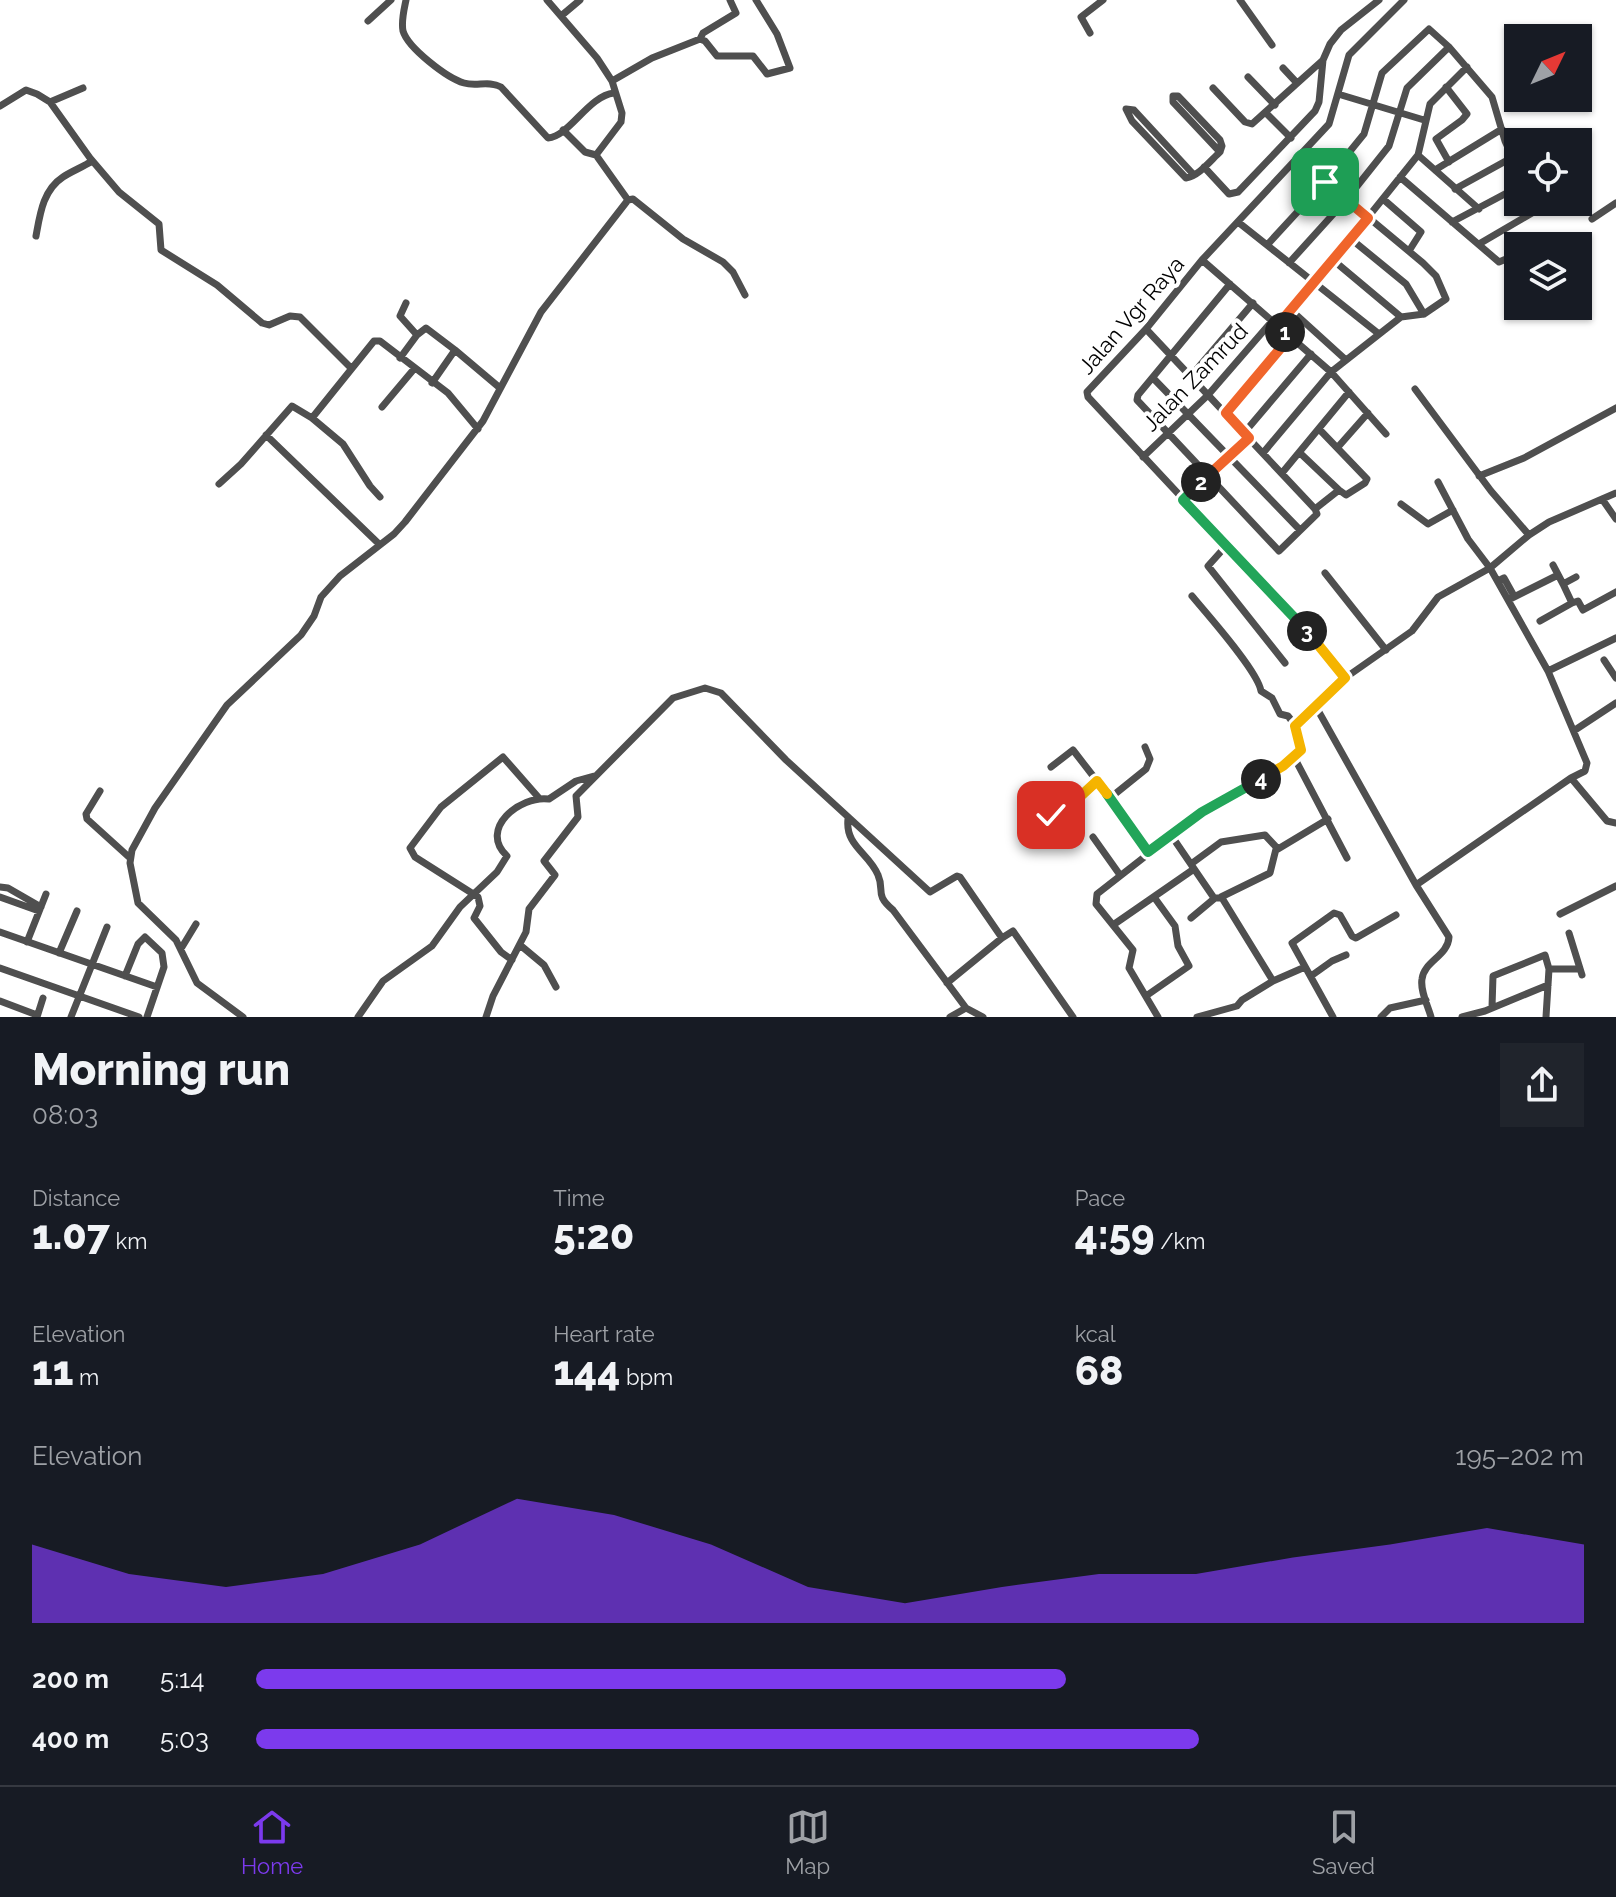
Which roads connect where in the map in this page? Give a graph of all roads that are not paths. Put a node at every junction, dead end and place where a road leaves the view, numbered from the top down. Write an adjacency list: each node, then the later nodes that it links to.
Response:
1 (391, 0): 12 (street)
2 (406, 0): 36 (street)
3 (547, 0): 11 (street)
4 (580, 0): 11 (street)
5 (730, 0): 14 (street)
6 (756, 0): 14 (street)
7 (1103, 0): 13 (street)
8 (1240, 0): 15 (street)
9 (1379, 0): 17 (street)
10 (1404, 0): 27 (street, Jalan Vgr Raya)
11 (561, 16): 21 (street)
12 (368, 21)
13 (1090, 33)
14 (700, 39): 21 (street)
15 (1272, 45)
16 (1449, 47): 18 (street); 29 (street); 32 (street)
17 (1323, 60): 22 (street); 38 (street)
18 (1467, 67): 23 (street, Jalan Zamrud); 35 (street)
19 (1283, 68): 22 (street)
20 (1248, 77): 30 (street)
21 (612, 81): 26 (street)
22 (1297, 83): 30 (street)
23 (1446, 87): 34 (street, Jalan Zamrud); 44 (street)
24 (83, 88): 28 (street)
25 (1213, 88): 33 (street)
26 (614, 93): 36 (street); 40 (street)
27 (1338, 94): 29 (street); 42 (street, Jalan Vgr Raya)
28 (50, 102): 31 (street); 43 (street)
29 (1371, 104): 32 (street); 50 (street)
30 (1275, 105): 33 (street)
31 (0, 106)
32 (1398, 112): 34 (street); 55 (street)
33 (1266, 113): 38 (street)
34 (1424, 120): 41 (street, Jalan Zamrud)
35 (1502, 129): 37 (street); 44 (street)
36 (563, 130): 40 (street)
37 (1504, 134)
38 (1291, 138): 46 (street)
39 (1220, 152): 39 (street); 46 (street)
40 (596, 155): 54 (street)
41 (1418, 155): 47 (street); 49 (street, Jalan Zamrud)
42 (1297, 158): 50 (street); 61 (street, Jalan Vgr Raya)
43 (92, 161): 63 (street); 90 (street)
44 (1449, 162): 47 (street)
45 (1504, 162): 51 (street)
46 (1204, 167): 48 (street)
47 (1435, 170): 51 (street)
48 (1194, 175): 48 (street)
49 (1400, 177): 53 (street, Jalan Zamrud); 62 (street)
50 (1325, 182): 55 (street); 66 (street)
51 (1455, 189): 57 (street)
52 (1504, 195): 57 (street)
53 (1383, 199): 59 (street, Jalan Zamrud); 67 (street)
54 (628, 200): 74 (street); 96 (street)
55 (1346, 200): 59 (street); 71 (street)
56 (1616, 203): 60 (street)
57 (1479, 209): 62 (street)
58 (1527, 216): 65 (street)
59 (1368, 218): 64 (street, Jalan Zamrud); 67 (street)
60 (1592, 219)
61 (1238, 222): 66 (street); 68 (street, Jalan Vgr Raya)
62 (1452, 222): 65 (street)
63 (36, 236)
64 (1351, 239): 69 (street, Jalan Zamrud); 78 (street)
65 (1479, 244): 70 (street)
66 (1267, 245): 71 (street)
67 (1409, 251): 78 (street)
68 (1202, 260): 73 (street); 81 (street, Jalan Vgr Raya)
69 (1333, 260): 72 (street, Jalan Zamrud); 79 (street)
70 (1504, 261)
71 (1289, 263): 72 (street)
72 (1315, 283): 77 (street, Jalan Zamrud); 82 (street)
73 (1230, 284): 76 (street); 87 (street)
74 (745, 295)
75 (406, 303): 83 (street)
76 (1253, 303): 80 (street); 93 (street)
77 (1291, 310): 80 (street, Jalan Zamrud); 89 (street)
78 (1424, 314): 79 (street)
79 (1401, 317): 82 (street)
80 (1275, 322): 84 (street); 99 (street, Jalan Zamrud)
81 (1146, 329): 87 (street); 116 (street, Jalan Vgr Raya)
82 (1379, 334): 89 (street)
83 (417, 335): 85 (street); 88 (street)
84 (1290, 337): 86 (street); 102 (street)
85 (455, 350): 95 (street); 96 (street)
86 (1311, 354): 92 (street); 111 (street)
87 (1172, 355): 93 (street); 94 (street)
88 (400, 358): 90 (street); 91 (street)
89 (1346, 360): 92 (street)
90 (351, 368): 105 (street)
91 (414, 369): 95 (street); 100 (street)
92 (1331, 372): 98 (street); 113 (street)
93 (1191, 376): 99 (street)
94 (1153, 378): 104 (street); 108 (street)
95 (432, 383): 106 (street)
96 (500, 388): 106 (street)
97 (1415, 389): 119 (street)
98 (1349, 392): 103 (street); 107 (street)
99 (1208, 395): 102 (street); 104 (street, Jalan Zamrud)
100 (382, 407)
101 (1616, 408): 119 (street)
102 (1226, 413): 111 (street)
103 (1368, 413): 109 (street); 112 (street)
104 (1186, 414): 108 (street, Jalan Zamrud); 115 (street)
105 (312, 418): 110 (street); 124 (street)
106 (478, 429): 133 (street)
107 (1319, 429): 112 (street); 114 (street)
108 (1168, 433): 116 (street, Jalan Zamrud); 118 (street)
109 (1386, 434)
110 (266, 435): 121 (street); 133 (street)
111 (1246, 435): 113 (street); 115 (street)
112 (1338, 447): 122 (street)
113 (1263, 453): 117 (street)
114 (1300, 453): 117 (street); 122 (street)
115 (1230, 455): 118 (street); 131 (street)
116 (1143, 457): 126 (street, Jalan Vgr Raya)
117 (1282, 473): 128 (street)
118 (1209, 475): 126 (street); 131 (street)
119 (1479, 476): 132 (street)
120 (1438, 482): 129 (street)
121 (219, 484)
122 (1339, 490): 128 (street)
123 (1616, 493): 125 (street)
124 (380, 497)
125 (1602, 499): 130 (street); 132 (street)
126 (1183, 500): 134 (street, Jalan Vgr Raya)
127 (1401, 504): 129 (street)
128 (1315, 509): 131 (street)
129 (1453, 510): 136 (street)
130 (1616, 519)
131 (1300, 530)
132 (1529, 535): 136 (street)
133 (378, 543): 174 (street)
134 (1226, 546): 149 (street); 151 (street, Jalan Vgr Raya)
135 (1553, 565): 138 (street)
136 (1490, 568): 143 (street); 147 (street)
137 (1325, 573): 147 (street)
138 (1558, 575): 140 (street); 143 (street)
139 (1576, 577): 140 (street)
140 (1563, 584): 144 (street)
141 (1616, 592): 144 (street)
142 (1192, 596): 155 (street)
143 (1511, 598): 150 (street)
144 (1572, 603): 145 (street)
145 (1540, 621)
146 (1616, 638): 150 (street)
147 (1386, 650): 151 (street)
148 (1604, 660): 152 (street)
149 (1285, 663)
150 (1548, 671): 156 (street)
151 (1345, 678): 154 (street)
152 (1616, 678)
153 (1616, 703): 156 (street)
154 (1315, 705): 155 (street); 178 (street)
155 (1295, 725): 158 (street)
156 (1575, 730): 161 (street)
157 (1145, 747): 165 (street)
158 (1294, 757): 168 (street); 170 (street)
159 (1051, 767): 162 (street)
160 (596, 776): 164 (street); 167 (street); 198 (street)
161 (1571, 778): 169 (street); 178 (street)
162 (1097, 781): 165 (street); 166 (street)
163 (100, 791): 174 (street)
164 (539, 798): 182 (street); 182 (street)
165 (1110, 798): 173 (street)
166 (1051, 815)
167 (848, 819): 196 (street); 210 (street)
168 (1328, 819): 172 (street); 175 (street)
169 (1616, 823)
170 (1171, 835): 173 (street); 176 (street)
171 (1093, 837): 177 (street)
172 (1276, 849): 176 (street); 185 (street)
173 (1148, 852): 177 (street)
174 (130, 858): 199 (street)
175 (1347, 858)
176 (1192, 867): 184 (street); 185 (street)
177 (1120, 875): 192 (street)
178 (1416, 885): 217 (street)
179 (1616, 886): 188 (street)
180 (0, 887): 186 (street)
181 (46, 894): 186 (street)
182 (475, 895): 202 (street); 227 (street)
183 (0, 897): 186 (street)
184 (1154, 897): 192 (street); 215 (street)
185 (1218, 898): 190 (street); 209 (street)
186 (40, 909): 197 (street)
187 (77, 911): 200 (street)
188 (1560, 914)
189 (1396, 915): 204 (street)
190 (1191, 918)
191 (196, 924): 199 (street)
192 (1113, 925): 215 (street)
193 (107, 927): 203 (street)
194 (0, 932): 197 (street)
195 (1569, 933): 206 (street)
196 (1002, 938): 210 (street); 231 (street)
197 (27, 942): 200 (street)
198 (520, 945): 202 (street); 213 (street)
199 (182, 947): 226 (street)
200 (59, 953): 203 (street)
201 (1346, 955): 208 (street)
202 (512, 960): 228 (street)
203 (92, 964): 207 (street); 214 (street)
204 (1305, 967): 208 (street); 209 (street)
205 (0, 968): 214 (street)
206 (1549, 969): 211 (street); 219 (street)
207 (125, 976): 212 (street); 212 (street)
208 (1311, 976): 234 (street)
209 (1273, 981): 233 (street)
210 (947, 983): 220 (street)
211 (1548, 985): 219 (street); 238 (street)
212 (157, 987): 225 (street)
213 (556, 987)
214 (78, 996): 223 (street); 224 (street)
215 (1146, 996): 232 (street)
216 (43, 998): 221 (street)
217 (1426, 1000): 235 (street); 236 (street)
218 (0, 1001): 221 (street)
219 (1492, 1007): 222 (street)
220 (966, 1008): 229 (street); 230 (street)
221 (37, 1016)
222 (1472, 1016): 237 (street)
223 (71, 1017)
224 (139, 1017)
225 (147, 1017)
226 (243, 1017)
227 (358, 1017)
228 (486, 1017)
229 (950, 1017)
230 (983, 1017)
231 (1073, 1017)
232 (1158, 1017)
233 (1197, 1017)
234 (1333, 1017)
235 (1381, 1017)
236 (1431, 1017)
237 (1462, 1017)
238 (1546, 1017)

